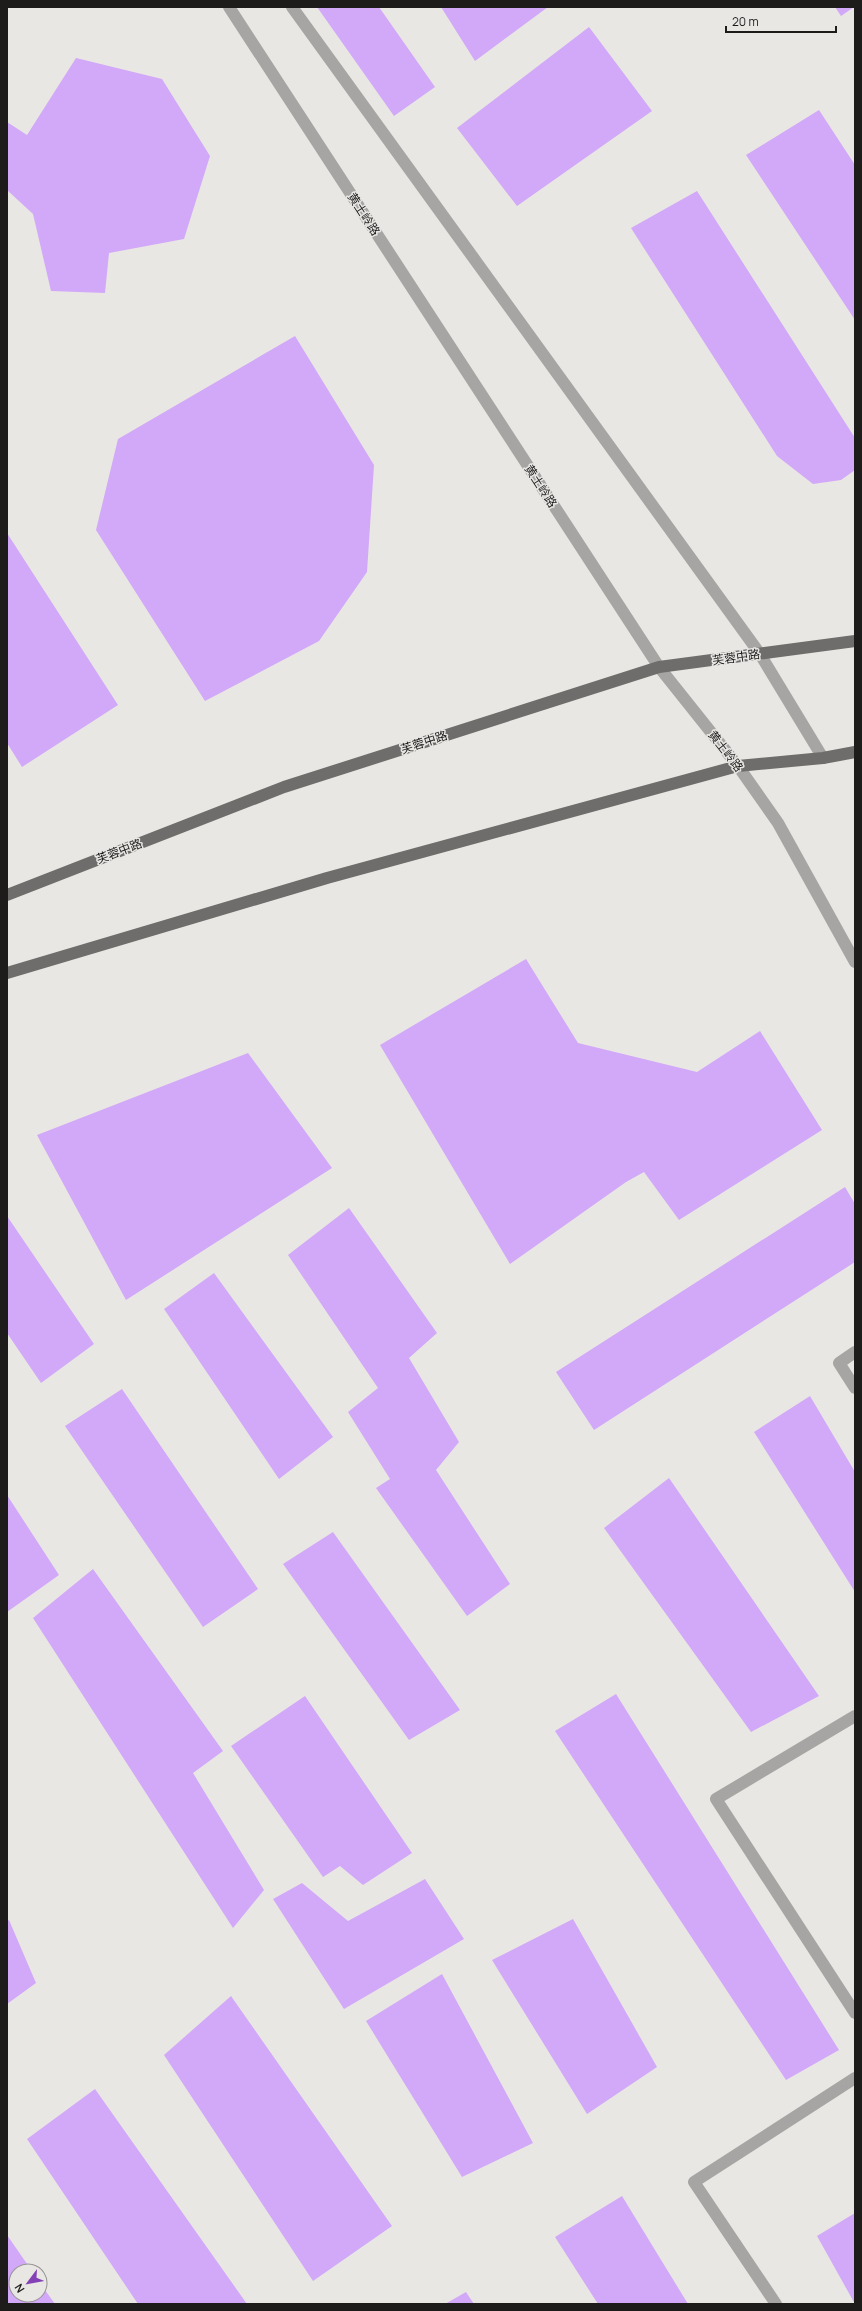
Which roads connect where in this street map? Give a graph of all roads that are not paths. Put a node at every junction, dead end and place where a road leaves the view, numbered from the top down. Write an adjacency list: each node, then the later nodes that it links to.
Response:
1 (229, 7): 5 (street, 黄土岭路)
2 (292, 7): 4 (street)
3 (855, 640): 4 (main road, 芙蓉中路)
4 (760, 654): 5 (main road, 芙蓉中路); 7 (street)
5 (659, 667): 8 (street, 黄土岭路); 9 (main road, 芙蓉中路)
6 (855, 752): 7 (main road)
7 (823, 758): 8 (main road)
8 (738, 766): 10 (street, 黄土岭路); 11 (main road)
9 (7, 895)
10 (855, 962)
11 (7, 973)
12 (855, 1352): 13 (street)
13 (855, 1388)
14 (855, 1716): 15 (street)
15 (855, 2013)
16 (855, 2078): 17 (street)
17 (776, 2304)

